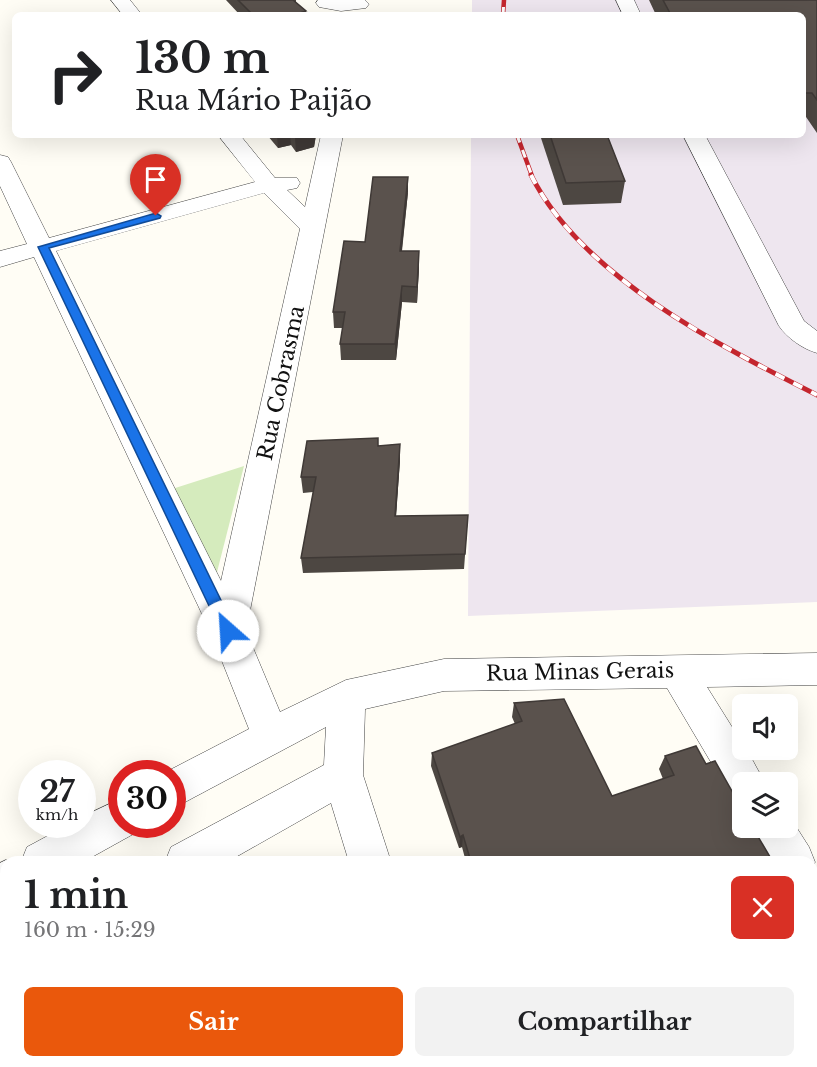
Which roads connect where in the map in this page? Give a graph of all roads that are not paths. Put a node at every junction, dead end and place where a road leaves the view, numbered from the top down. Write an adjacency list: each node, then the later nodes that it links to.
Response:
1 (120, 0): 4 (street)
2 (328, 6): 3 (street)
3 (359, 6)
4 (130, 12)
5 (231, 138): 10 (street)
6 (331, 138): 9 (street, Rua Cobrasma)
7 (696, 138): 14 (street)
8 (0, 162): 12 (street)
9 (324, 180): 10 (street); 11 (street, Rua Cobrasma)
10 (269, 184): 11 (street); 12 (street)
11 (314, 229): 15 (street, Rua Cobrasma)
12 (43, 247): 13 (street); 15 (street)
13 (0, 259)
14 (817, 344)
15 (228, 631): 19 (street)
16 (817, 669): 17 (street, Rua Minas Gerais)
17 (676, 670): 18 (street, Rua Minas Gerais); 20 (street)
18 (346, 698): 19 (street, Rua Minas Gerais); 21 (street)
19 (271, 736): 22 (street, Rua Minas Gerais)
20 (738, 772)
21 (343, 775): 26 (street); 27 (street)
22 (186, 782)
23 (108, 826): 25 (street)
24 (778, 838): 28 (street)
25 (53, 856)
26 (197, 856)
27 (368, 856)
28 (790, 856)

